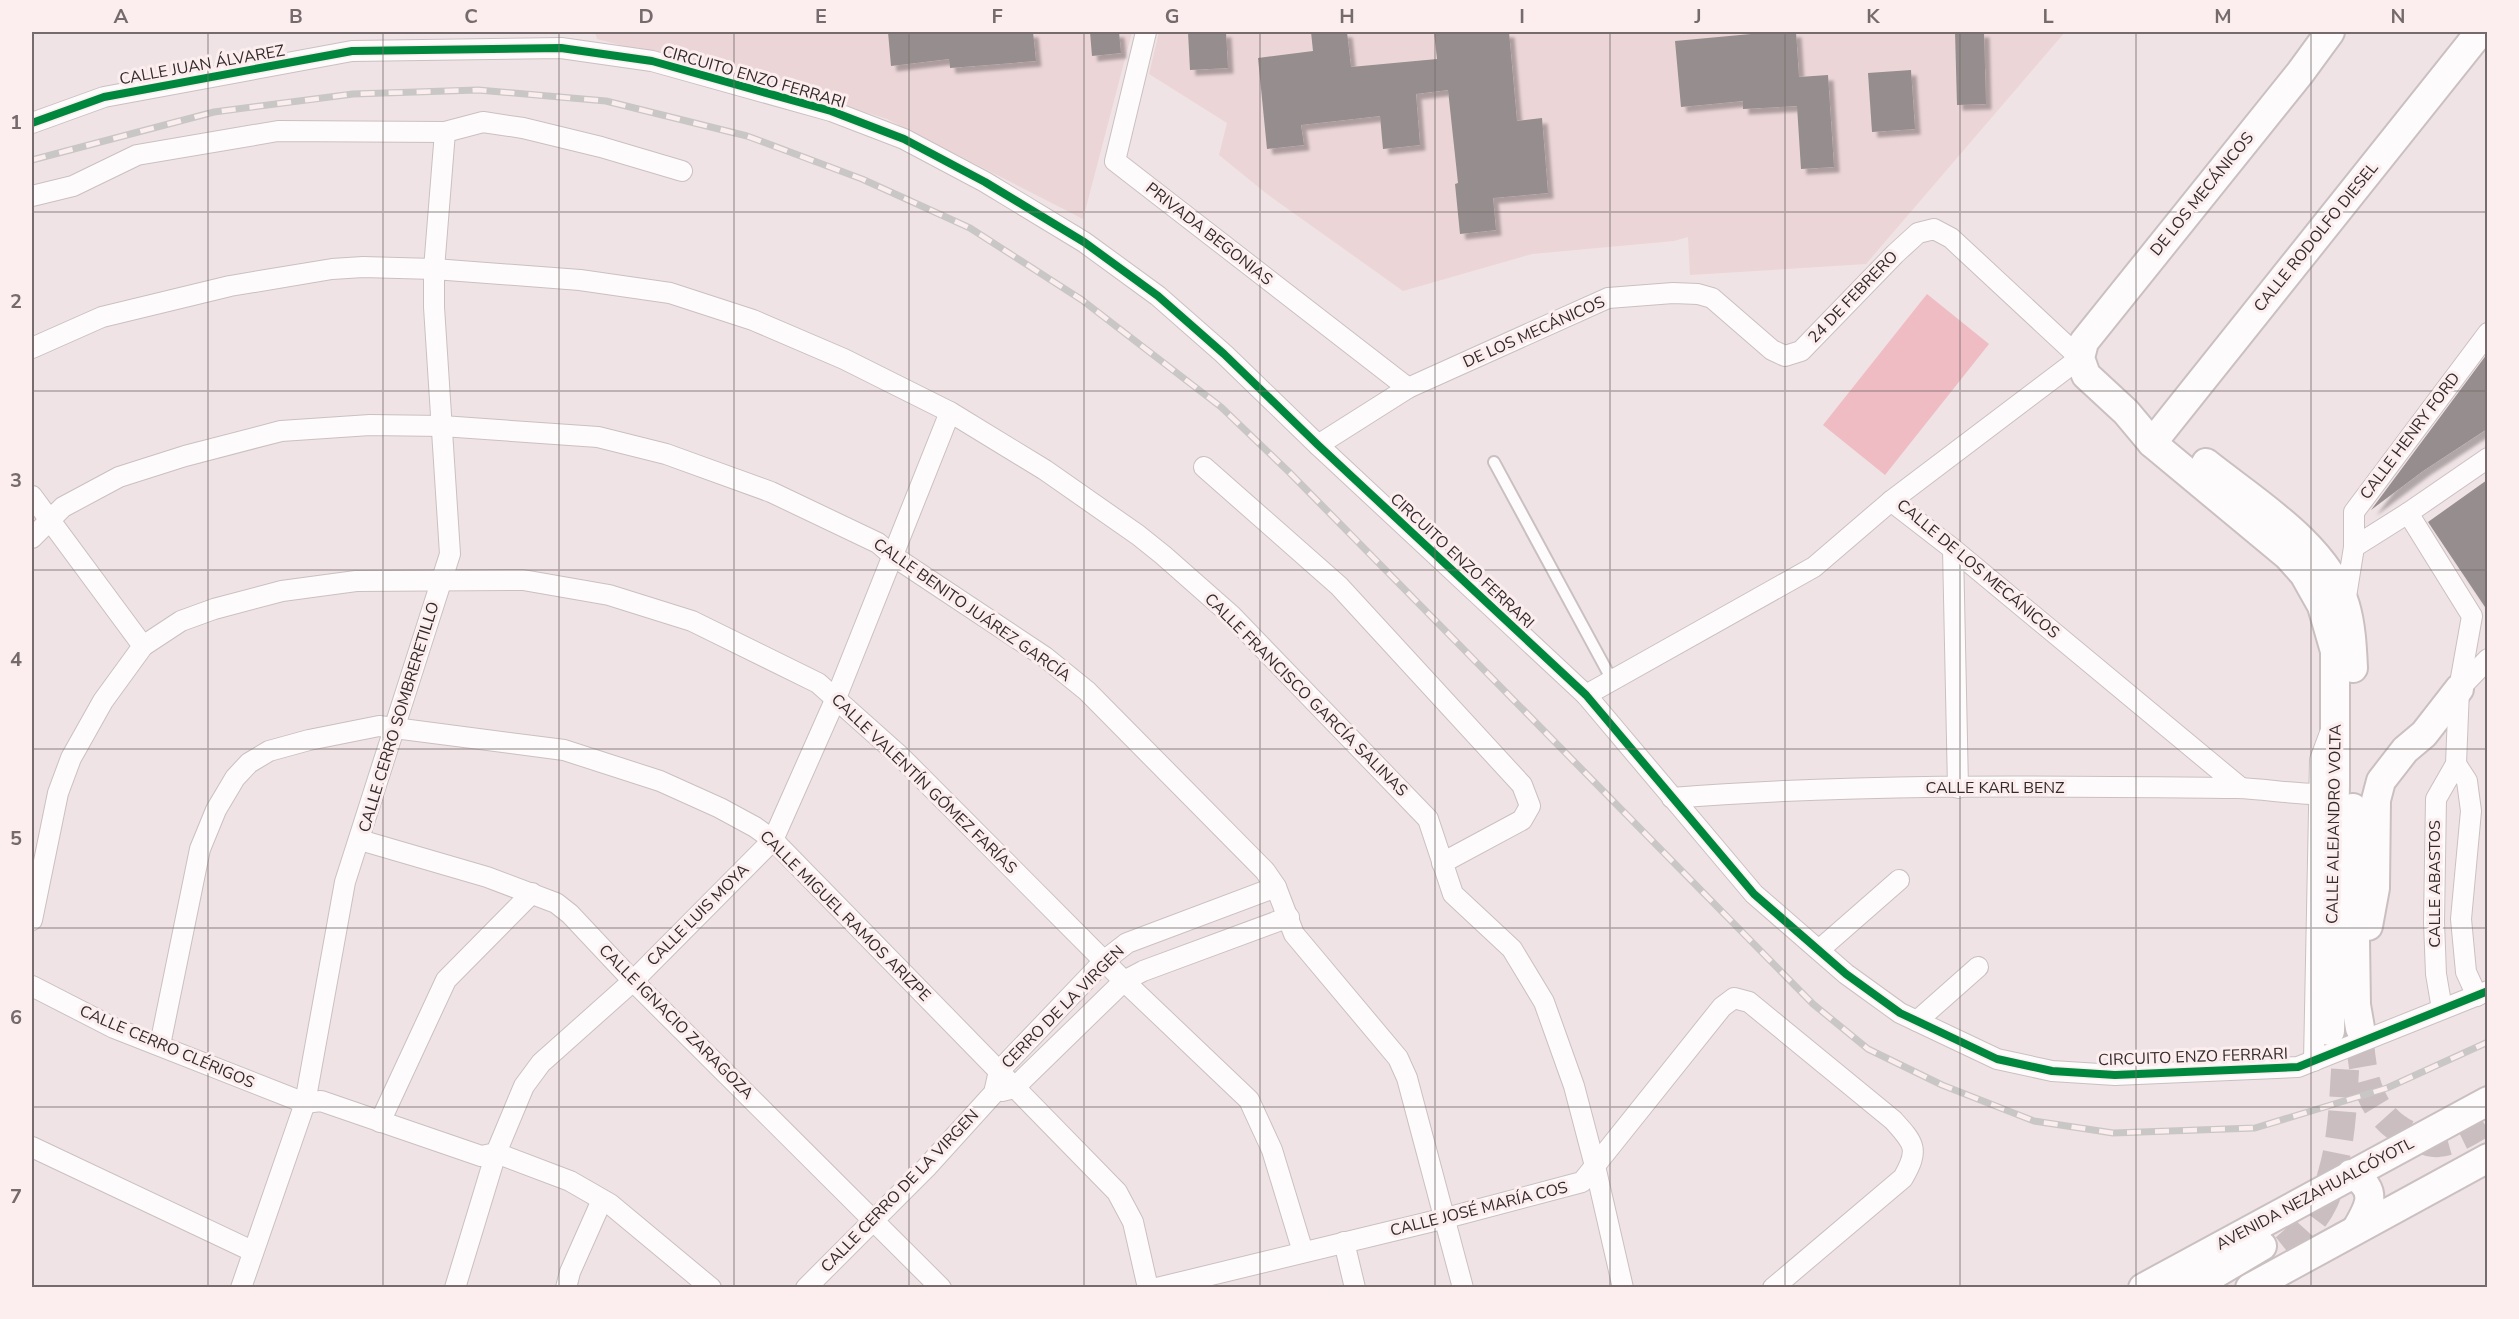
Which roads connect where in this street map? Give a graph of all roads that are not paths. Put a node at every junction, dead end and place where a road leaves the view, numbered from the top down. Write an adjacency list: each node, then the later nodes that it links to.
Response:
1 (1146, 32): 16 (street, PRIVADA BEGONIAS)
2 (2330, 32): 15 (main road, DE LOS MECÁNICOS)
3 (2479, 32): 4 (street); 19 (main road, CALLE RODOLFO DIESEL)
4 (2487, 34)
5 (560, 40): 6 (street, CALLE JUAN ÁLVAREZ); 20 (street, CIRCUITO ENZO FERRARI)
6 (32, 123)
7 (445, 132): 8 (street); 9 (street); 11 (street, CALLE CERRO SOMBRERETILLO)
8 (682, 171)
9 (32, 196)
10 (1918, 233): 14 (street, 24 DE FEBRERO); 15 (street, CALLE ALEJANDRO VOLTA)
11 (434, 269): 13 (street, CALLE FRANCISCO GARCÍA SALINAS); 17 (street, CALLE FRANCISCO GARCÍA SALINAS); 18 (street, CALLE CERRO SOMBRERETILLO)
12 (2487, 333): 29 (street, CALLE HENRY FORD)
13 (32, 348)
14 (1785, 356): 16 (street, DE LOS MECÁNICOS)
15 (2080, 358): 19 (main road, CALLE ALEJANDRO VOLTA); 25 (street, CALLE DE LOS MECÁNICOS)
16 (1408, 388): 20 (street, DE LOS MECÁNICOS)
17 (950, 412): 31 (street, CALLE LUIS MOYA); 50 (street, CALLE FRANCISCO GARCÍA SALINAS)
18 (442, 426): 27 (street, CALLE BENITO JUÁREZ GARCÍA); 31 (street, CALLE BENITO JUÁREZ GARCÍA); 32 (street, CALLE CERRO SOMBRERETILLO)
19 (2157, 436): 33 (main road, CALLE ALEJANDRO VOLTA)
20 (1318, 445): 38 (street, CIRCUITO ENZO FERRARI)
21 (2487, 458): 26 (street)
22 (1494, 462): 36 (lane)
23 (1204, 467): 50 (street)
24 (32, 496): 27 (street)
25 (1891, 501): 30 (street, CALLE DE LOS MECÁNICOS); 36 (street)
26 (2408, 513): 29 (street); 37 (street, CALLE ABASTOS)
27 (49, 518): 28 (street, CALLE BENITO JUÁREZ GARCÍA); 34 (street)
28 (32, 538)
29 (2354, 546): 33 (street, CALLE HENRY FORD)
30 (1953, 549): 43 (street); 44 (street, CALLE DE LOS MECÁNICOS)
31 (893, 556): 39 (street, CALLE LUIS MOYA); 52 (street, CALLE BENITO JUÁREZ GARCÍA)
32 (442, 579): 34 (street, CALLE VALENTÍN GÓMEZ FARÍAS); 39 (street, CALLE VALENTÍN GÓMEZ FARÍAS); 41 (street, CALLE CERRO SOMBRERETILLO)
33 (2336, 611): 40 (main road, CALLE ALEJANDRO VOLTA); 64 (main road, CALLE ALEJANDRO VOLTA)
34 (143, 646): 55 (street, CALLE VALENTÍN GÓMEZ FARÍAS)
35 (2487, 659): 37 (street)
36 (1612, 680): 38 (street)
37 (2459, 689): 42 (street, CALLE ABASTOS); 64 (main road)
38 (1586, 694): 46 (street, CIRCUITO ENZO FERRARI)
39 (836, 698): 49 (street, CALLE LUIS MOYA); 57 (street, CALLE VALENTÍN GÓMEZ FARÍAS)
40 (2336, 717): 45 (street); 64 (main road, CALLE ALEJANDRO VOLTA)
41 (396, 730): 48 (street, CALLE CERRO SOMBRERETILLO); 49 (street, CALLE MIGUEL RAMOS ARIZPE); 66 (street, CALLE MIGUEL RAMOS ARIZPE)
42 (2456, 764): 47 (street, CALLE ABASTOS); 63 (street, CALLE ABASTOS)
43 (1958, 788): 44 (street, CALLE KARL BENZ); 46 (street, CALLE KARL BENZ)
44 (2241, 788): 45 (street, CALLE KARL BENZ)
45 (2319, 794): 67 (street)
46 (1672, 798): 56 (street, CIRCUITO ENZO FERRARI)
47 (2479, 808): 62 (street, CALLE ABASTOS)
48 (360, 840): 53 (street, CALLE IGNACIO ZARAGOZA); 71 (street, CALLE CERRO SOMBRERETILLO)
49 (773, 840): 59 (street, CALLE LUIS MOYA); 68 (street, CALLE MIGUEL RAMOS ARIZPE)
50 (1442, 863): 78 (street, CALLE FRANCISCO GARCÍA SALINAS)
51 (1899, 880): 56 (street)
52 (1276, 887): 54 (street, CALLE BENITO JUÁREZ GARCÍA); 57 (street, CERRO DE LA VIRGEN)
53 (532, 893): 59 (street, CALLE IGNACIO ZARAGOZA); 73 (street)
54 (1289, 917): 60 (street, CERRO DE LA VIRGEN); 82 (street, CALLE BENITO JUÁREZ GARCÍA)
55 (32, 920)
56 (1819, 950): 65 (street, CIRCUITO ENZO FERRARI)
57 (1105, 960): 60 (street, CALLE VALENTÍN GÓMEZ FARÍAS); 68 (street, CERRO DE LA VIRGEN)
58 (1978, 967): 65 (street)
59 (633, 981): 76 (street, CALLE LUIS MOYA); 83 (street, CALLE IGNACIO ZARAGOZA)
60 (1124, 981): 69 (street, CERRO DE LA VIRGEN); 88 (street, CALLE VALENTÍN GÓMEZ FARÍAS)
61 (32, 986): 66 (street, CALLE CERRO CLÉRIGOS)
62 (2482, 993): 63 (street, CIRCUITO ENZO FERRARI)
63 (2442, 1009): 67 (street, CIRCUITO ENZO FERRARI)
64 (2350, 1016)
65 (1917, 1021): 67 (street, CIRCUITO ENZO FERRARI)
66 (160, 1046): 71 (street, CALLE CERRO CLÉRIGOS)
67 (2314, 1061)
68 (999, 1071): 69 (street, CALLE MIGUEL RAMOS ARIZPE); 70 (street, CERRO DE LA VIRGEN)
69 (1014, 1088): 70 (street, CERRO DE LA VIRGEN); 96 (street, CALLE MIGUEL RAMOS ARIZPE)
70 (994, 1093): 83 (street, CALLE CERRO DE LA VIRGEN)
71 (305, 1103): 73 (street, CALLE CERRO CLÉRIGOS); 87 (street, CALLE CERRO SOMBRERETILLO)
72 (2486, 1115): 75 (main road, AVENIDA NEZAHUALCÓYOTL)
73 (380, 1122): 76 (street, CALLE CERRO CLÉRIGOS)
74 (32, 1147): 87 (street)
75 (2405, 1147): 79 (main road, AVENIDA NEZAHUALCÓYOTL); 80 (main road)
76 (496, 1153): 81 (street, CALLE CERRO CLÉRIGOS); 91 (street, CALLE LUIS MOYA)
77 (2487, 1158): 80 (main road)
78 (1595, 1166): 82 (street, CALLE JOSÉ MARÍA COS); 100 (street, CALLE FRANCISCO GARCÍA SALINAS); 101 (street, CALLE JOSÉ MARÍA COS)
79 (2350, 1174): 84 (main road); 102 (main road, AVENIDA NEZAHUALCÓYOTL)
80 (2436, 1185): 84 (main road)
81 (602, 1200): 92 (street); 93 (street, CALLE CERRO CLÉRIGOS)
82 (1446, 1218): 85 (street, CALLE JOSÉ MARÍA COS); 99 (street, CALLE BENITO JUÁREZ GARCÍA)
83 (874, 1221): 94 (street, CALLE CERRO DE LA VIRGEN); 95 (street, CALLE IGNACIO ZARAGOZA)
84 (2357, 1228): 89 (main road)
85 (1344, 1242): 88 (street, CALLE JOSÉ MARÍA COS); 98 (street)
86 (2262, 1246): 103 (main road, AVENIDA NEZAHUALCÓYOTL)
87 (252, 1251): 90 (street, CALLE CERRO SOMBRERETILLO)
88 (1303, 1251): 97 (street, CALLE JOSÉ MARÍA COS)
89 (2250, 1280): 104 (main road)
90 (241, 1287)
91 (455, 1287)
92 (566, 1287)
93 (711, 1287)
94 (806, 1287)
95 (941, 1287)
96 (1148, 1287)
97 (1157, 1287)
98 (1355, 1287)
99 (1463, 1287)
100 (1623, 1287)
101 (1773, 1287)
102 (2143, 1287)
103 (2191, 1287)
104 (2221, 1287)

